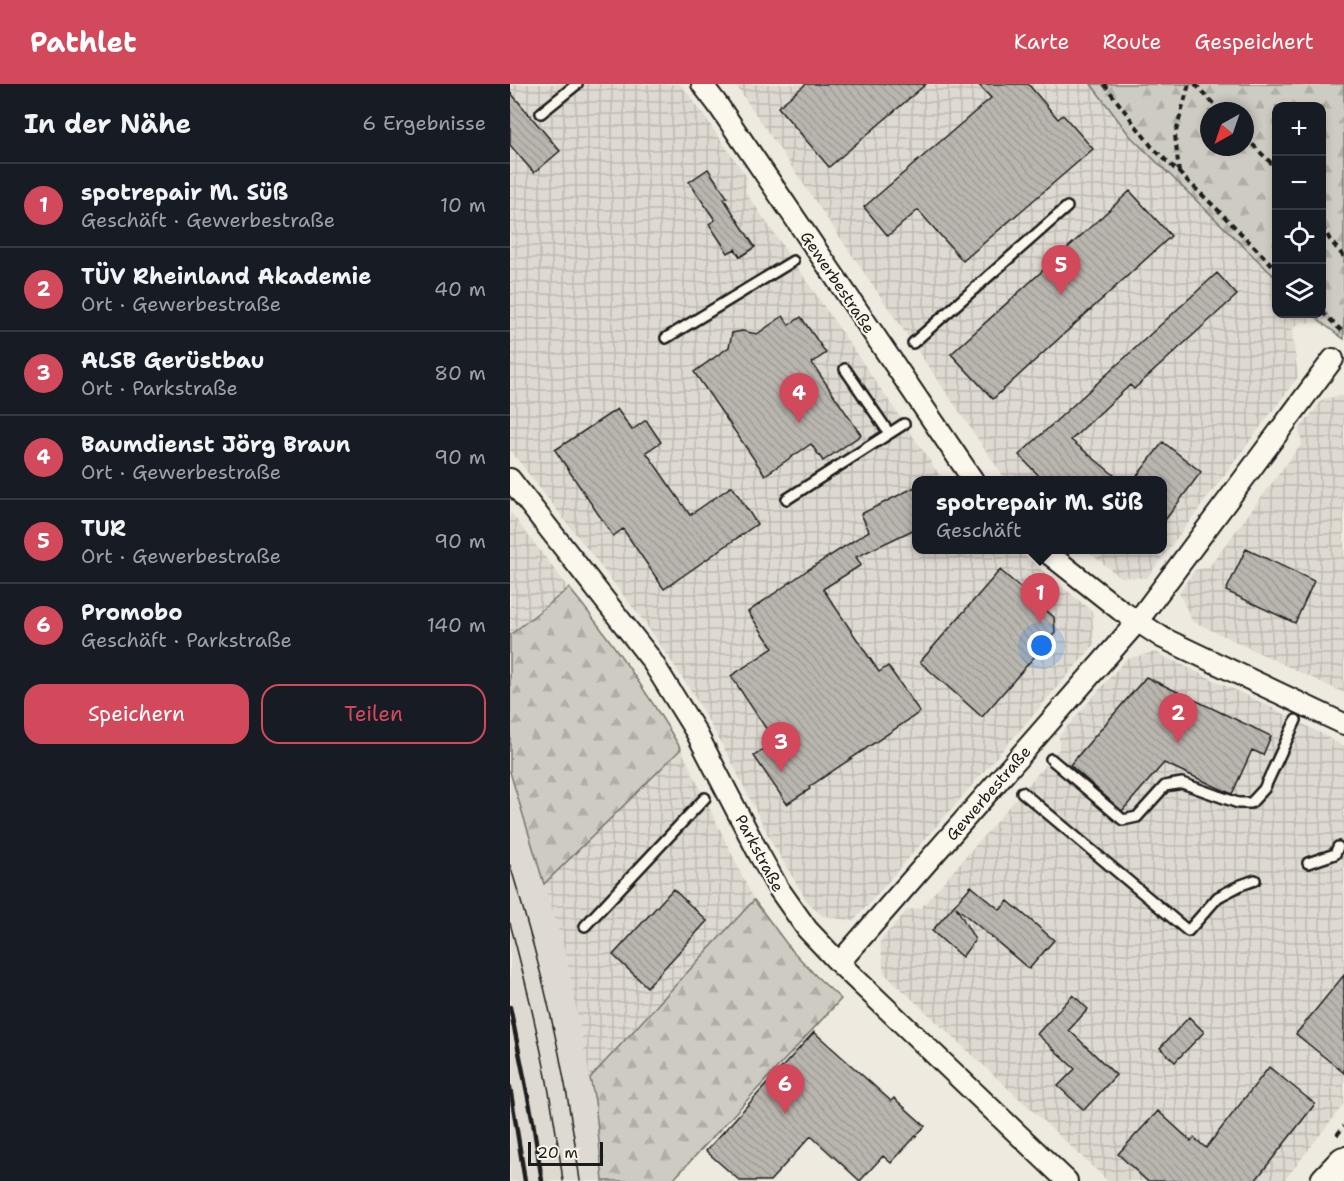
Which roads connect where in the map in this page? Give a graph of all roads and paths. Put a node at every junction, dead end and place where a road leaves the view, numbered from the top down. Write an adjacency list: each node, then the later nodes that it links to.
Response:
1 (577, 84): 7 (lane)
2 (702, 84): 24 (street, Gewerbestraße)
3 (1104, 84): 10 (path)
4 (1189, 84): 10 (path)
5 (1195, 84): 6 (path)
6 (1212, 102)
7 (541, 112)
8 (1254, 146): 9 (path)
9 (1272, 164)
10 (1179, 173): 15 (path)
11 (1067, 207): 19 (lane)
12 (1326, 233): 13 (path)
13 (1344, 257)
14 (793, 261): 18 (lane)
15 (1272, 265)
16 (1326, 316): 17 (path)
17 (1344, 333)
18 (666, 338)
19 (913, 343)
20 (1333, 359): 28 (street, Gewerbestraße)
21 (845, 369): 23 (lane)
22 (904, 424): 23 (lane)
23 (889, 433): 26 (lane)
24 (970, 476)
25 (510, 479): 38 (street, Parkstraße)
26 (787, 499)
27 (1050, 554): 28 (street)
28 (1137, 622): 30 (street); 38 (street, Gewerbestraße)
29 (1296, 720): 31 (lane)
30 (1344, 724)
31 (1051, 759)
32 (1023, 792): 36 (lane)
33 (705, 798): 37 (lane)
34 (1338, 846): 35 (lane)
35 (1308, 863)
36 (1255, 880)
37 (585, 926)
38 (840, 963): 39 (street, Parkstraße)
39 (1065, 1180)

